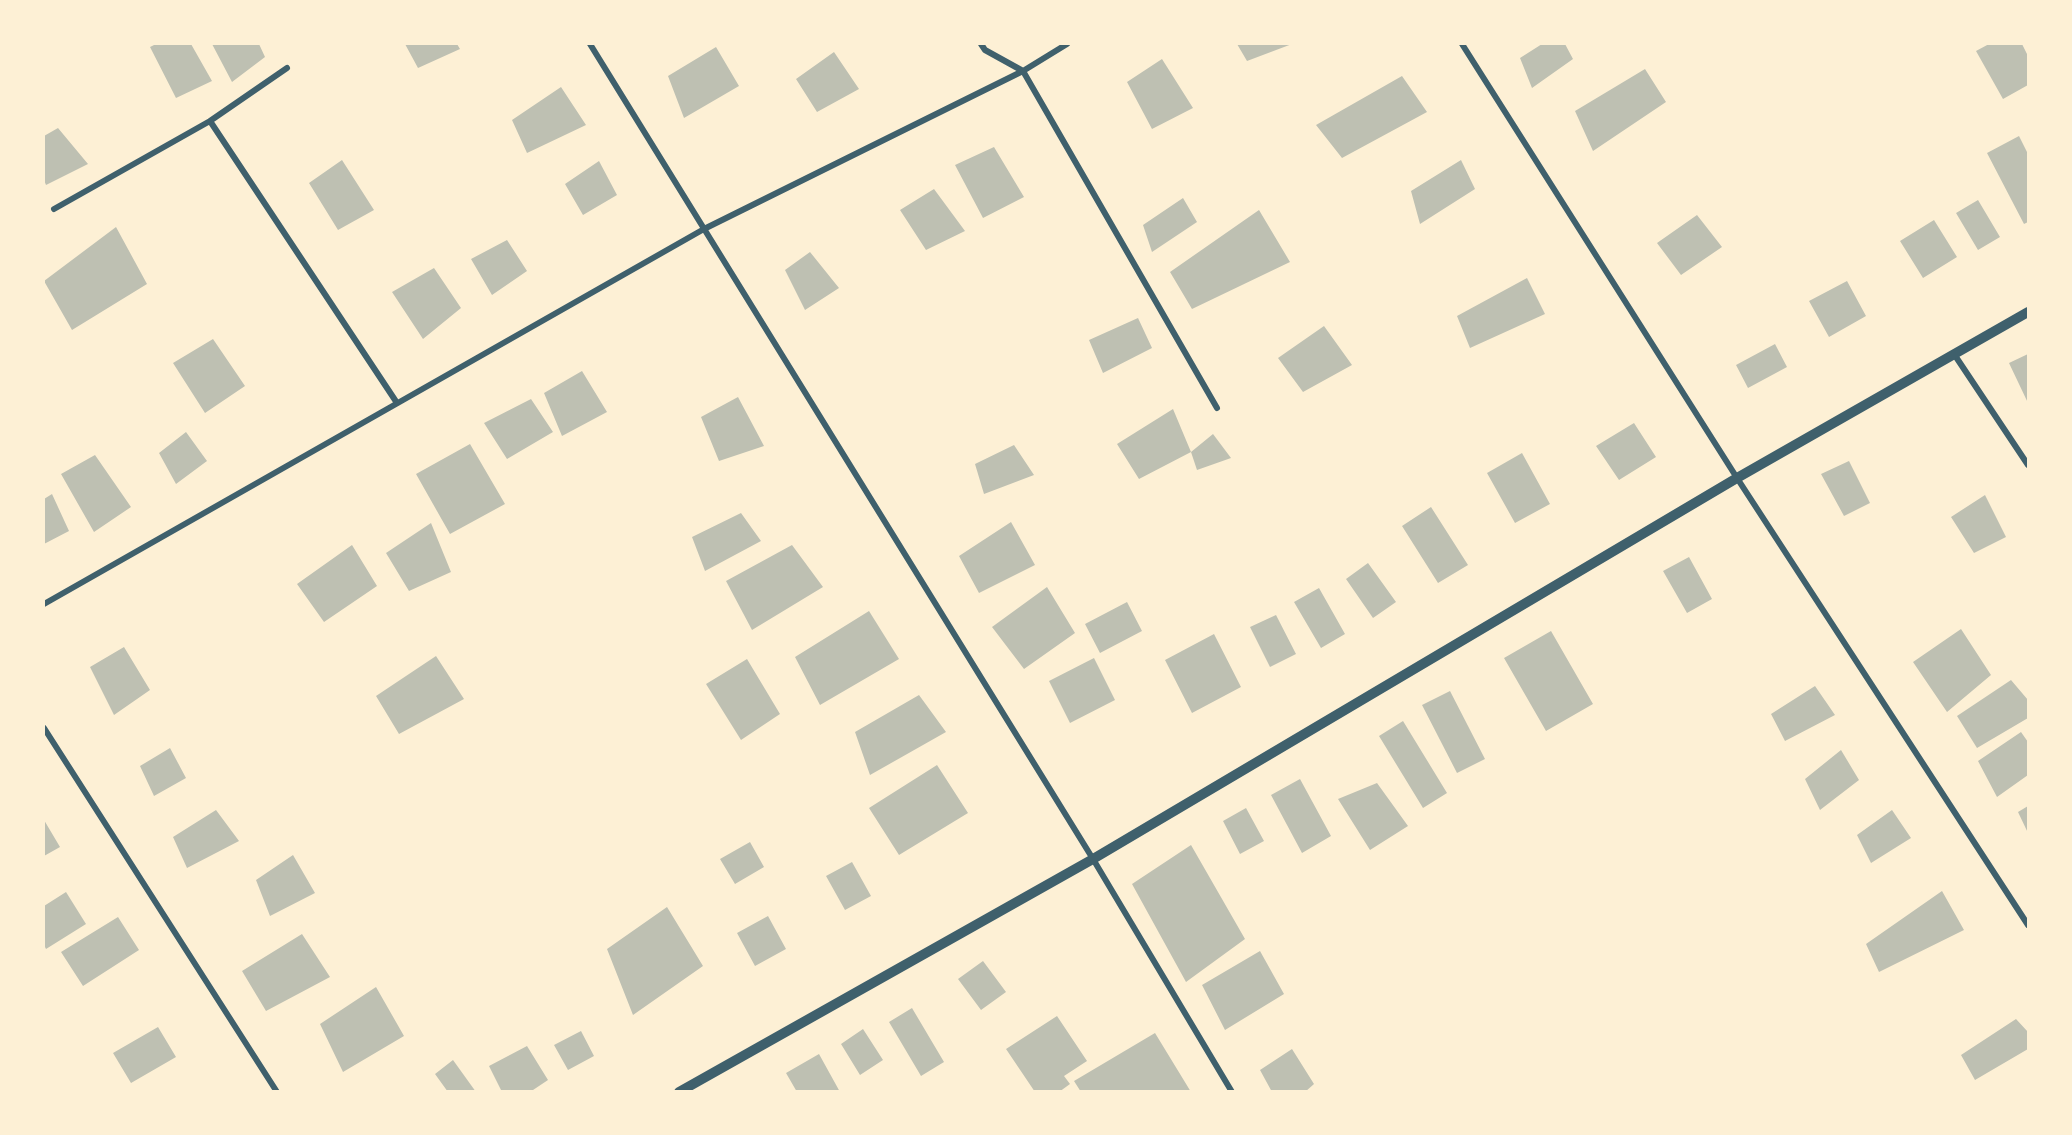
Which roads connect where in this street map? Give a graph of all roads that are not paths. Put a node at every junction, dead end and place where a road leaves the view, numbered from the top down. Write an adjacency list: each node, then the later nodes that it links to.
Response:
1 (590, 44): 9 (street)
2 (981, 44): 6 (street)
3 (1067, 44): 6 (street)
4 (1462, 44): 15 (street)
5 (287, 68): 7 (street)
6 (1023, 71): 9 (street); 13 (street)
7 (210, 121): 8 (street); 12 (street)
8 (54, 209)
9 (704, 229): 12 (street); 18 (street)
10 (2028, 312): 11 (street)
11 (1954, 354): 14 (street); 15 (street)
12 (398, 403): 16 (street)
13 (1217, 408)
14 (2028, 465)
15 (1737, 478): 18 (street); 19 (street)
16 (44, 604)
17 (44, 728): 20 (street)
18 (1093, 859): 21 (street); 22 (street)
19 (2028, 925)
20 (277, 1092)
21 (679, 1092)
22 (1232, 1092)

